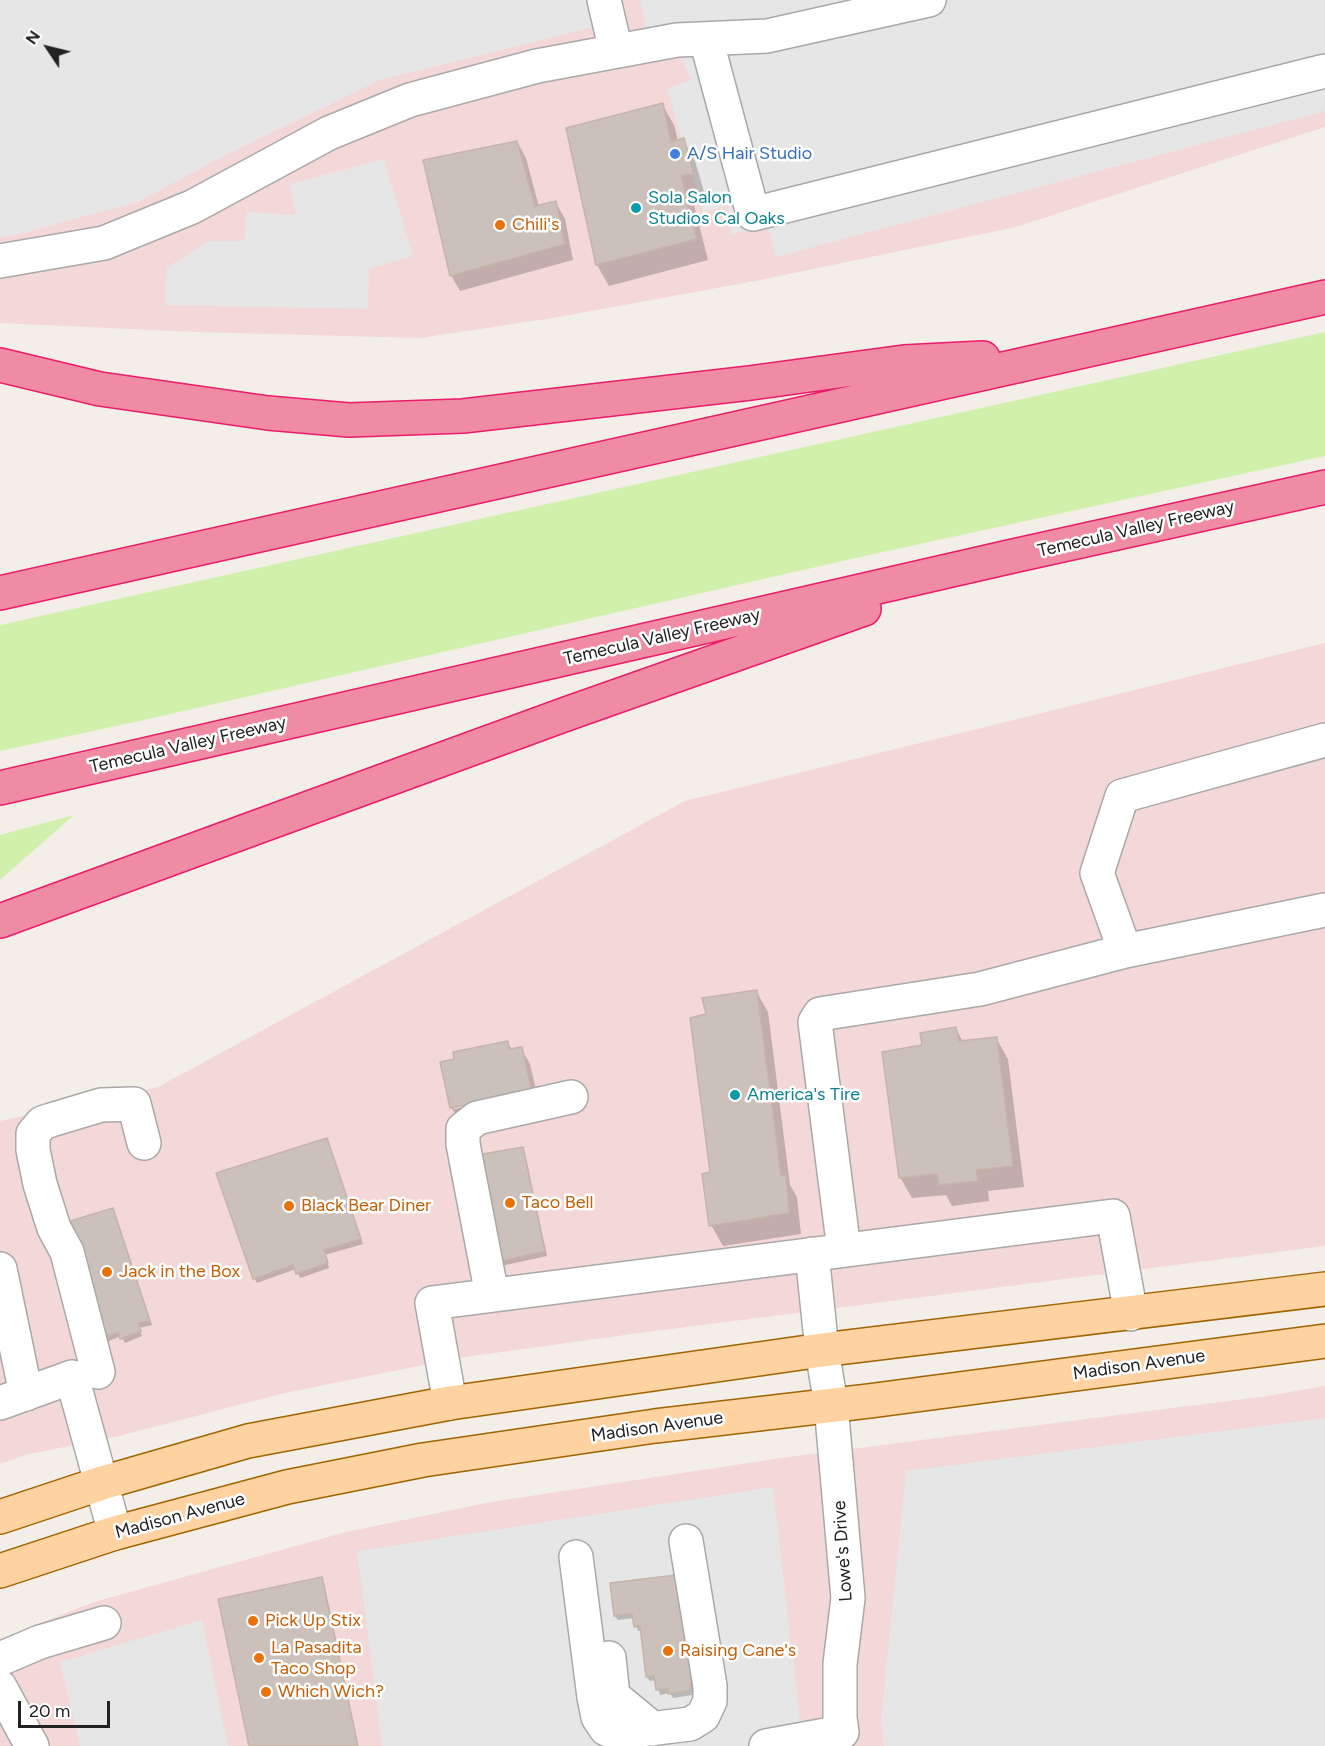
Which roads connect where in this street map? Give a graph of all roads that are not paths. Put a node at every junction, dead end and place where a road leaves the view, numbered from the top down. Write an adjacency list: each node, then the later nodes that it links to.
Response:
1 (604, 0): 4 (lane)
2 (925, 0): 3 (lane)
3 (706, 39): 4 (lane); 5 (lane)
4 (616, 51): 6 (lane)
5 (1325, 71)
6 (0, 261)
7 (1325, 297): 8 (highway)
8 (1071, 354): 9 (highway); 12 (highway)
9 (0, 365)
10 (1325, 487): 11 (highway, Temecula Valley Freeway)
11 (1013, 556): 14 (highway, Temecula Valley Freeway); 16 (highway)
12 (0, 593)
13 (1325, 740): 17 (lane)
14 (0, 788)
15 (1325, 910): 17 (lane)
16 (0, 921)
17 (1125, 951): 20 (lane)
18 (571, 1097): 24 (lane)
19 (144, 1143): 28 (lane)
20 (844, 1250): 21 (lane); 25 (lane)
21 (812, 1254): 24 (lane); 27 (lane, Lowe's Drive)
22 (0, 1269): 29 (lane)
23 (1325, 1289): 25 (main road)
24 (492, 1295): 30 (lane)
25 (1131, 1314): 27 (main road)
26 (1325, 1341): 31 (main road, Madison Avenue)
27 (822, 1350): 30 (main road); 31 (lane, Lowe's Drive)
28 (98, 1372)
29 (13, 1398): 32 (lane)
30 (450, 1403): 32 (main road)
31 (831, 1405): 34 (main road, Madison Avenue); 42 (lane, Lowe's Drive)
32 (102, 1483): 33 (main road); 34 (lane)
33 (0, 1516)
34 (115, 1533): 37 (main road, Madison Avenue)
35 (686, 1541): 36 (lane)
36 (586, 1556)
37 (0, 1571)
38 (104, 1623): 39 (lane)
39 (0, 1659)
40 (0, 1687): 41 (lane)
41 (32, 1746)
42 (766, 1746)

